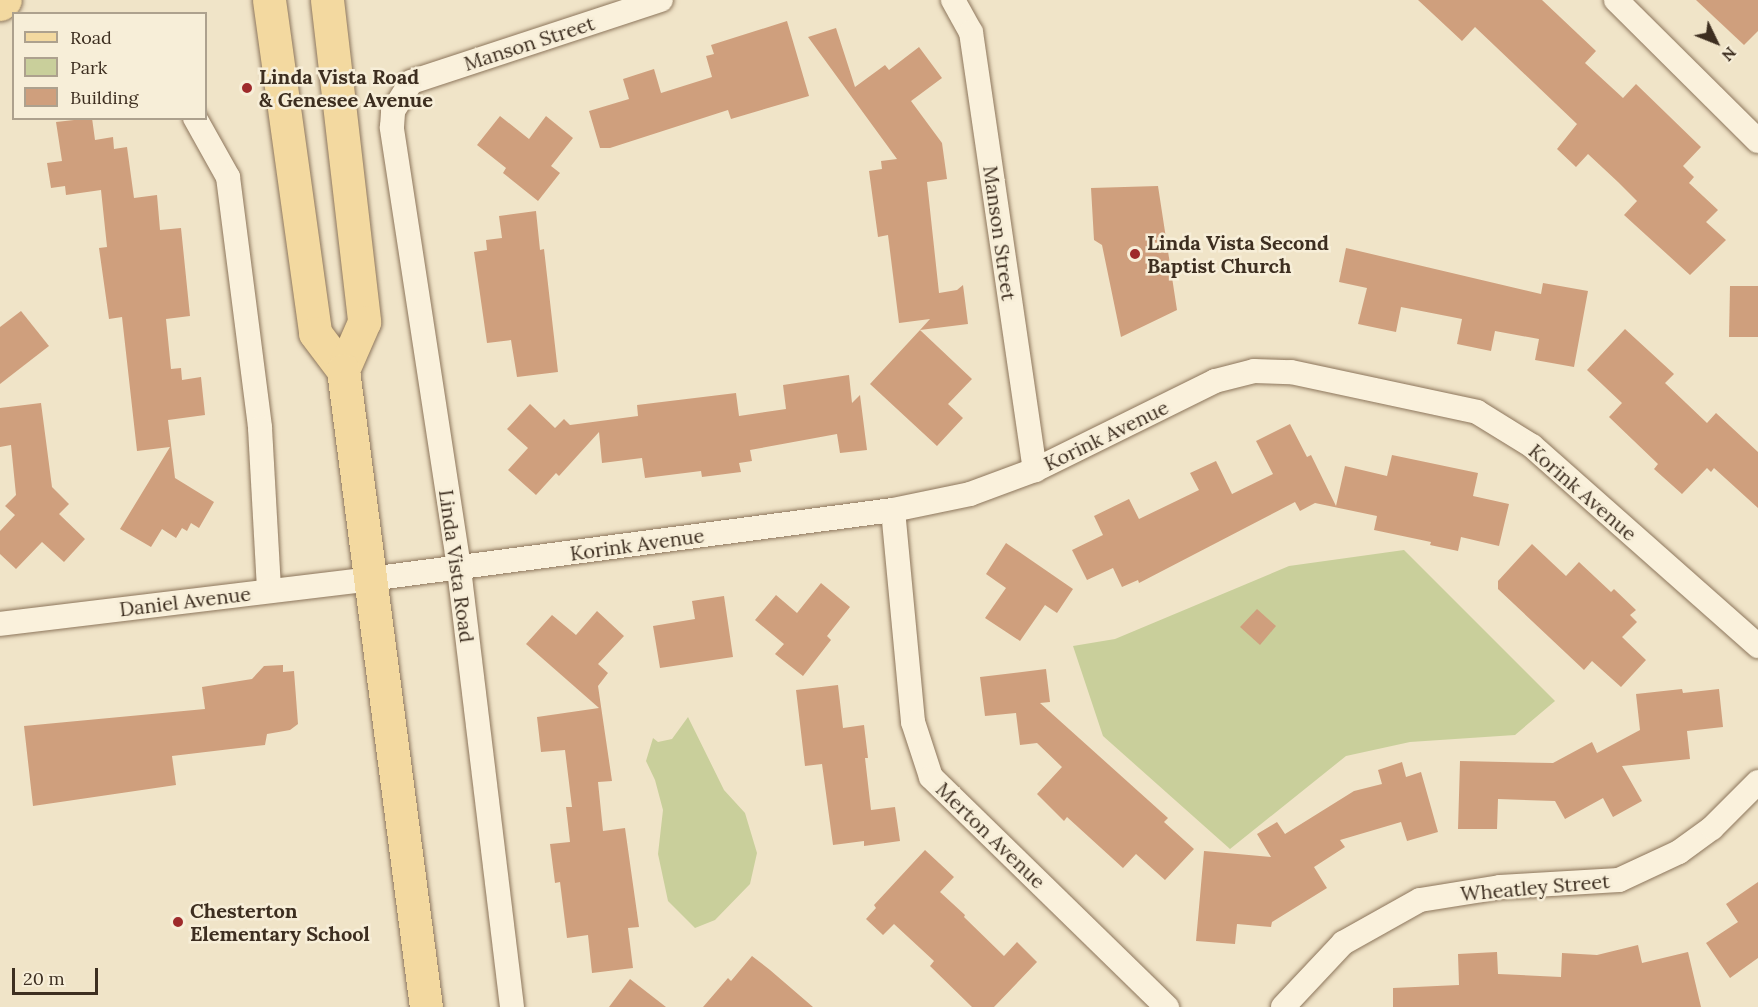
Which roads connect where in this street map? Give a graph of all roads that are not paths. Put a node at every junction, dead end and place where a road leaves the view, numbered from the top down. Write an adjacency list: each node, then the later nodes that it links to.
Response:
1 (5, 0): 7 (main road)
2 (270, 0): 11 (main road)
3 (327, 0): 11 (main road)
4 (661, 0): 9 (street, Manson Street)
5 (953, 0): 12 (street, Manson Street)
6 (1616, 0): 10 (street)
7 (0, 4)
8 (196, 120): 16 (street)
9 (392, 127): 14 (street, Linda Vista Road)
10 (1758, 141)
11 (343, 370): 15 (main road)
12 (1035, 470): 13 (street, Korink Avenue); 18 (street, Korink Avenue)
13 (893, 510): 14 (street, Korink Avenue); 22 (street, Merton Avenue)
14 (459, 567): 15 (street, Korink Avenue); 21 (street, Linda Vista Road)
15 (370, 579): 16 (street, Daniel Avenue); 20 (main road)
16 (268, 591): 17 (street, Daniel Avenue)
17 (0, 624)
18 (1758, 645)
19 (1758, 782): 23 (street, Wheatley Street)
20 (426, 1007)
21 (512, 1007)
22 (1167, 1007)
23 (1283, 1007)

